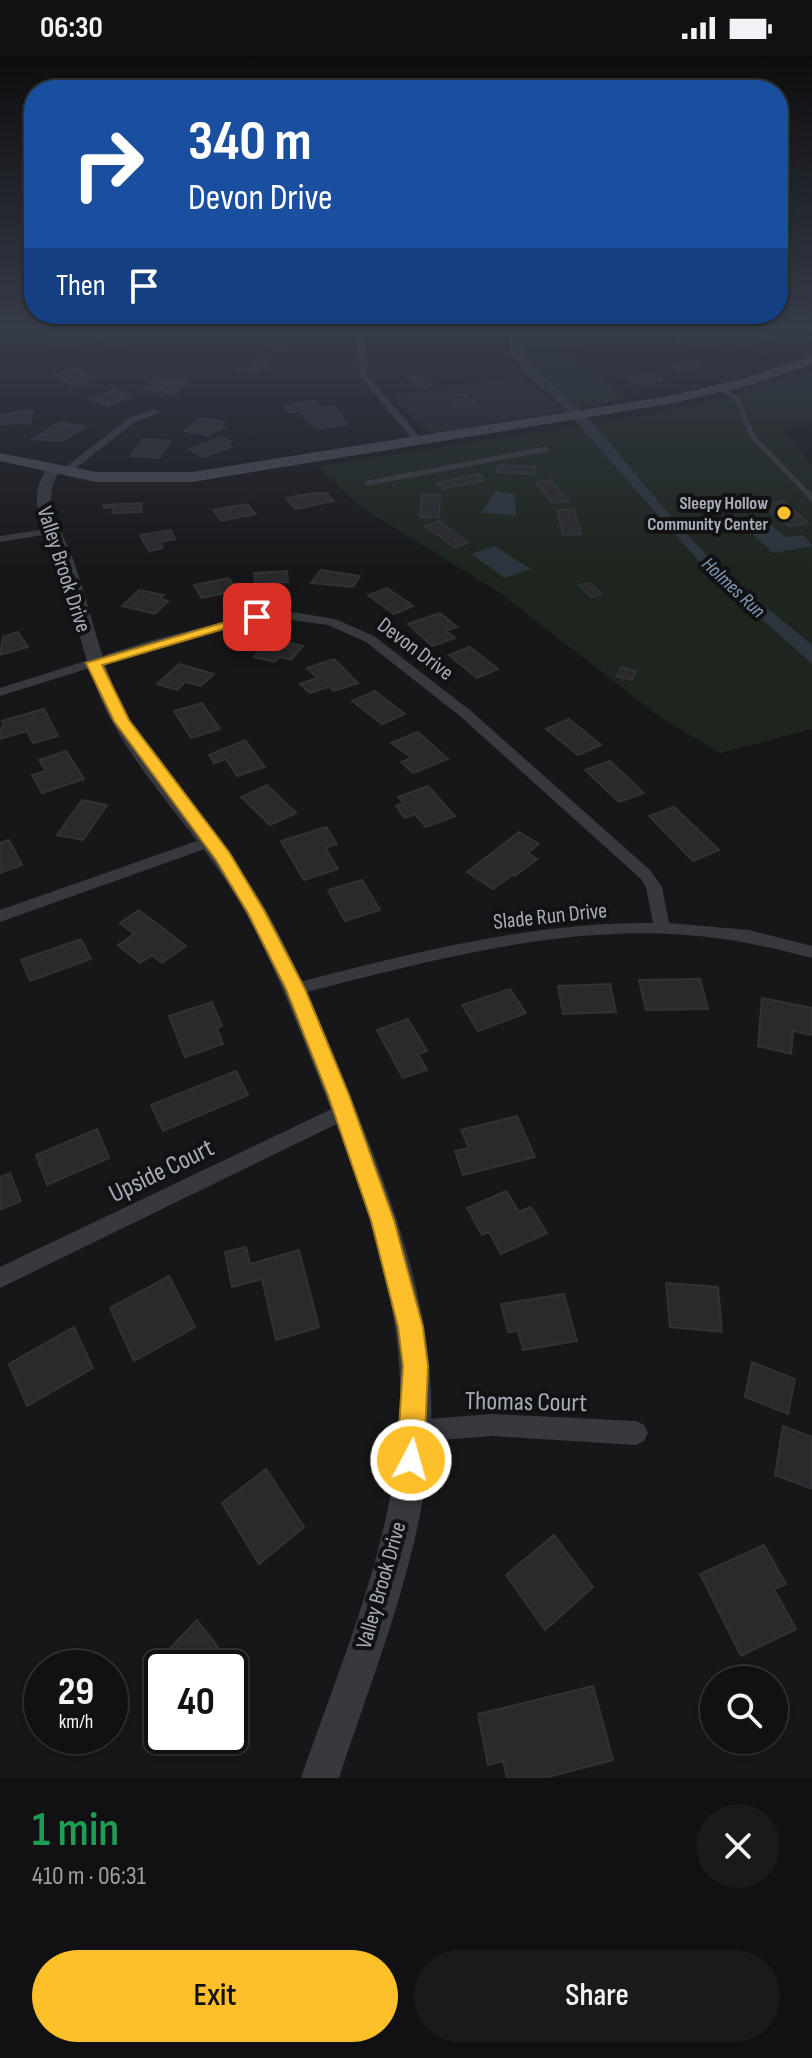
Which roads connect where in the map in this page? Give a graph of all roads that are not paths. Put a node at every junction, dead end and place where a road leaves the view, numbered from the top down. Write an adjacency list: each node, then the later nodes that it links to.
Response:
1 (391, 408): 5 (street)
2 (615, 408): 5 (main road)
3 (741, 408): 10 (lane)
4 (154, 412): 8 (street, Valley Brook Drive)
5 (419, 441): 8 (main road)
6 (546, 449): 9 (lane)
7 (0, 457): 8 (main road)
8 (58, 471): 11 (street, Valley Brook Drive)
9 (368, 483)
10 (812, 498)
11 (52, 531): 12 (street); 13 (street, Valley Brook Drive)
12 (0, 539)
13 (94, 663): 14 (street, Devon Drive); 15 (street, Valley Brook Drive); 17 (street, Devon Drive)
14 (0, 692)
15 (211, 841): 16 (street); 19 (street, Valley Brook Drive)
16 (0, 916)
17 (662, 929): 18 (street, Slade Run Drive); 19 (street, Slade Run Drive)
18 (812, 952)
19 (295, 989): 20 (street, Valley Brook Drive)
20 (344, 1111): 21 (street, Upside Court); 22 (street, Valley Brook Drive)
21 (0, 1278)
22 (415, 1431): 23 (street, Thomas Court); 24 (street, Valley Brook Drive)
23 (636, 1433)
24 (320, 1778)

